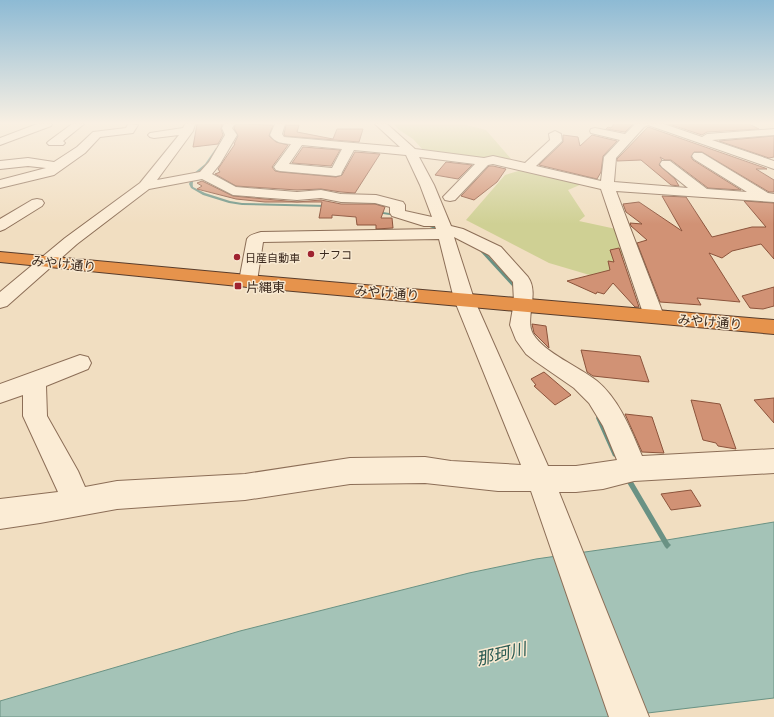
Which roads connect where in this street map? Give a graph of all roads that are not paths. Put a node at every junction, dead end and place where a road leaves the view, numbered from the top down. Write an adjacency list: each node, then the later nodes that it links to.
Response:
1 (70, 157): 16 (street)
2 (169, 157): 20 (street)
3 (218, 157): 18 (street)
4 (287, 157): 5 (street)
5 (344, 157)
6 (414, 157): 27 (street)
7 (451, 157): 12 (street)
8 (538, 157): 17 (street)
9 (610, 157): 21 (street)
10 (701, 157): 24 (street)
11 (753, 157): 15 (street)
12 (484, 162): 17 (street); 23 (street)
13 (666, 164): 22 (street)
14 (0, 165): 16 (street)
15 (774, 165)
16 (56, 166): 19 (street)
17 (526, 168): 21 (street)
18 (204, 175): 20 (street); 27 (street)
19 (0, 184)
20 (145, 186): 29 (street)
21 (607, 186): 22 (street); 34 (street)
22 (703, 193): 24 (street)
23 (450, 197)
24 (772, 198)
25 (37, 203): 26 (street)
26 (0, 226)
27 (443, 229): 30 (street); 31 (street); 33 (street)
28 (0, 256): 29 (highway, みやけ通り)
29 (46, 262): 30 (highway, みやけ通り); 32 (street)
30 (248, 281): 31 (highway, みやけ通り)
31 (464, 299): 33 (highway, みやけ通り); 41 (street)
32 (0, 302)
33 (523, 305): 34 (highway, みやけ通り); 40 (street)
34 (654, 316): 35 (highway, みやけ通り)
35 (774, 327)
36 (80, 363): 37 (street)
37 (34, 381): 38 (street); 42 (street)
38 (0, 394)
39 (774, 461): 40 (street)
40 (634, 469): 41 (street)
41 (542, 483): 42 (street); 44 (street)
42 (77, 502): 43 (street)
43 (0, 514)
44 (629, 717)

